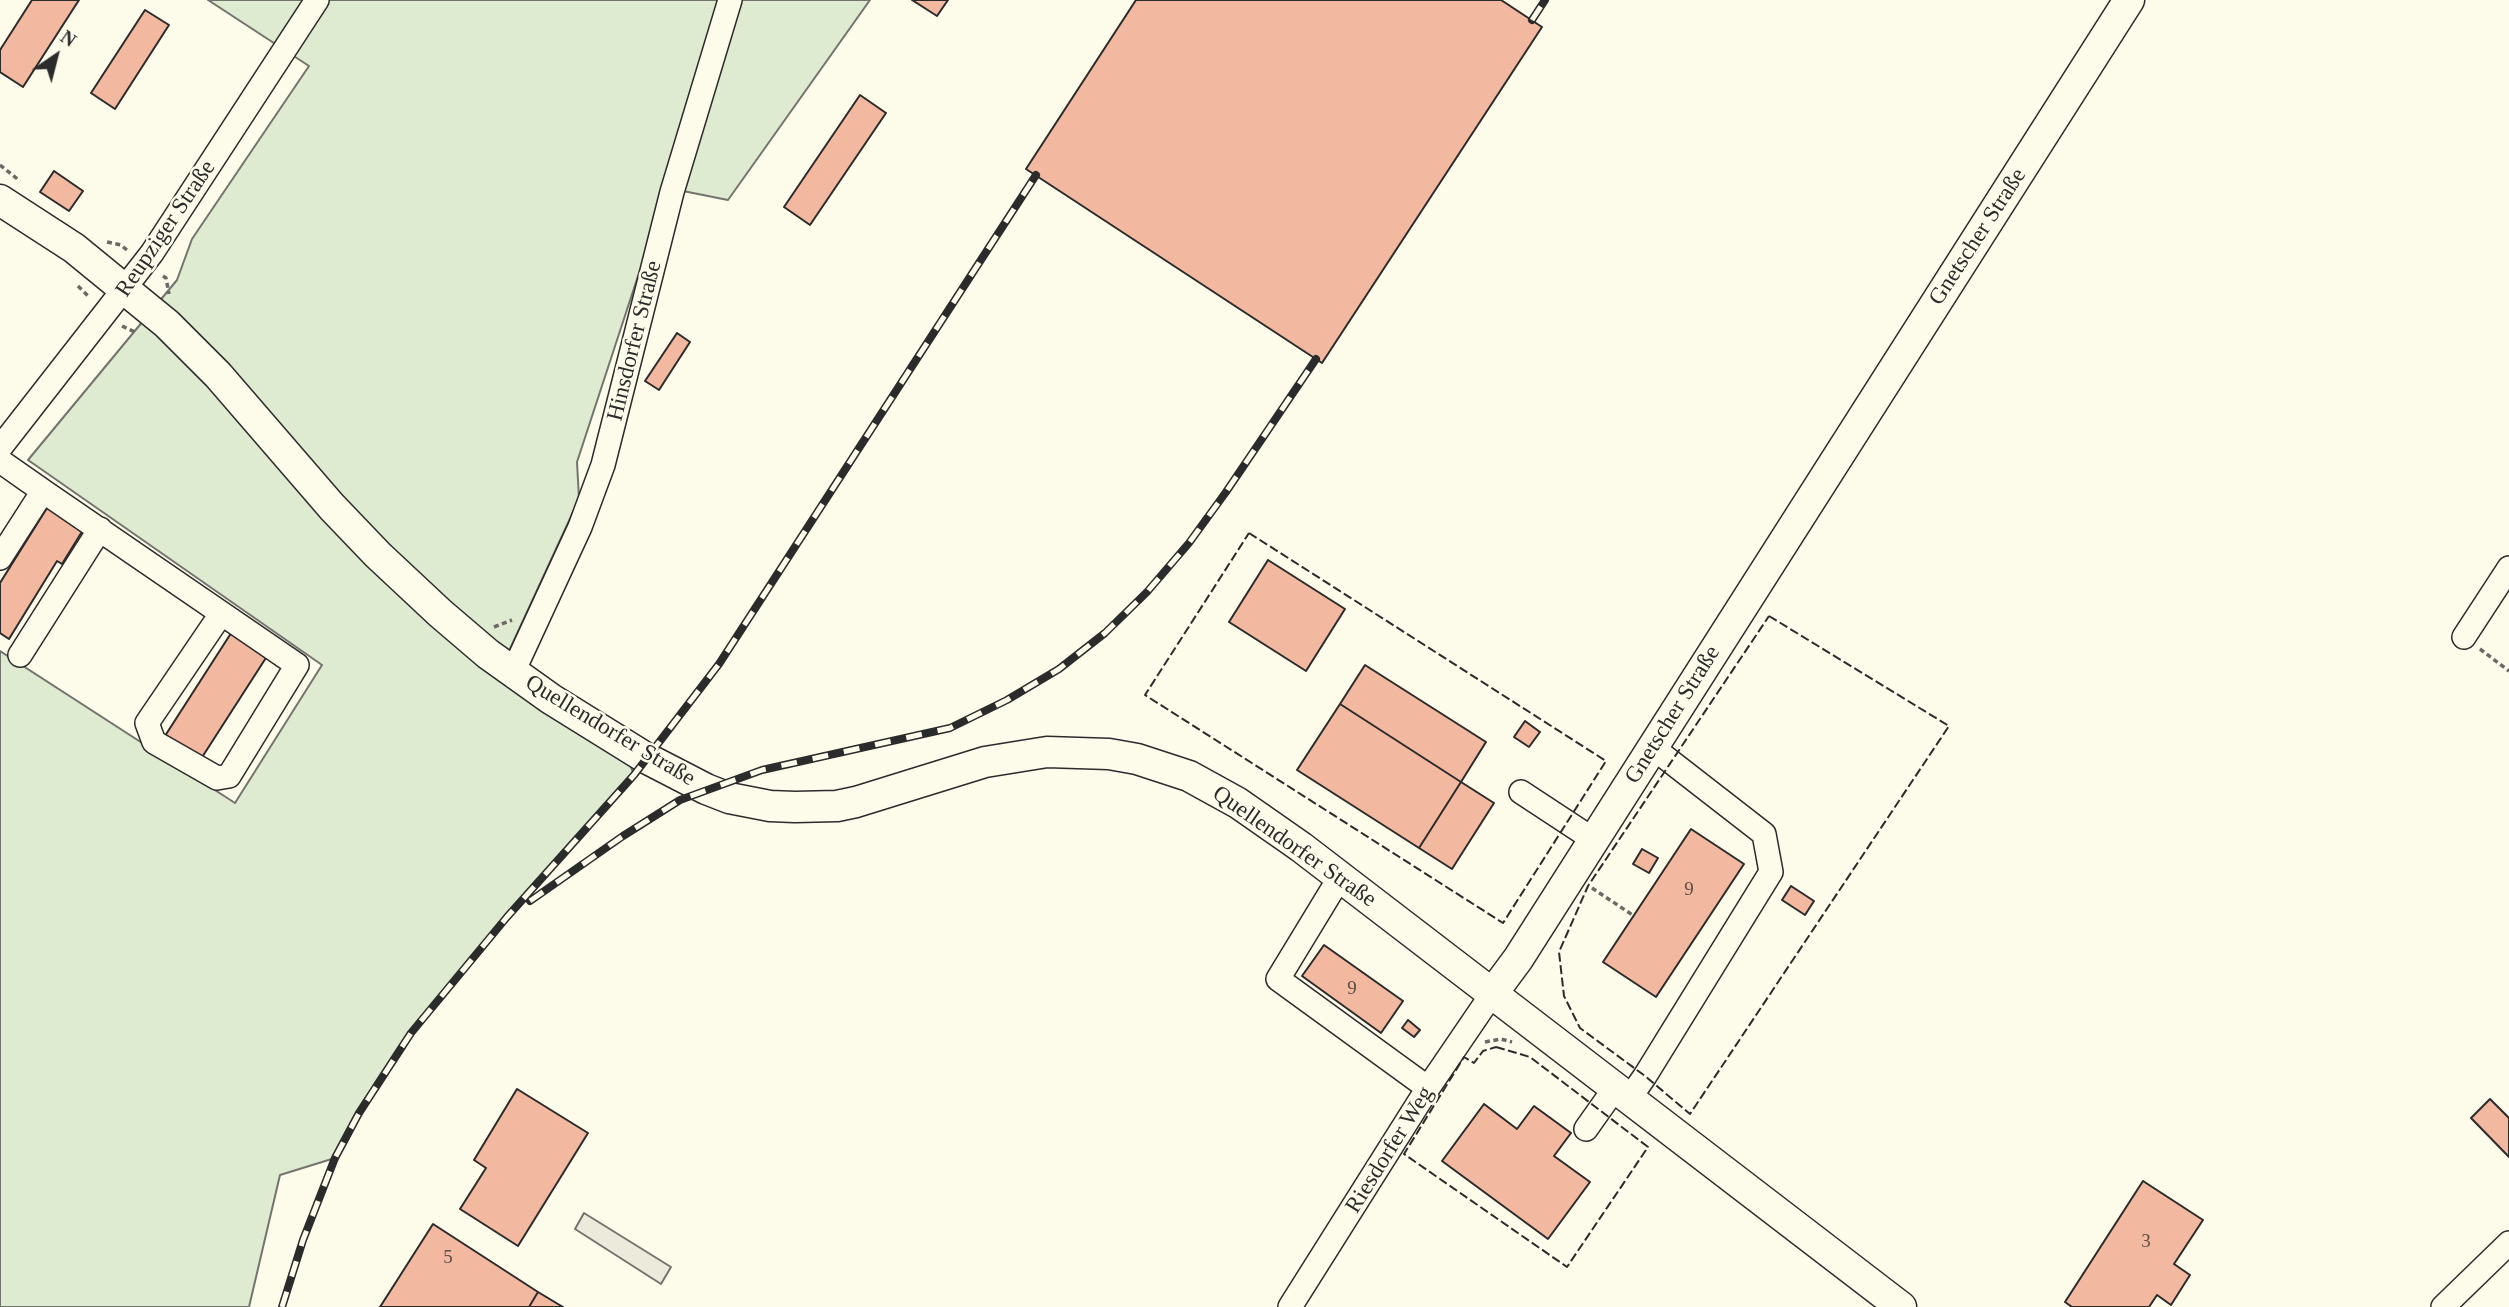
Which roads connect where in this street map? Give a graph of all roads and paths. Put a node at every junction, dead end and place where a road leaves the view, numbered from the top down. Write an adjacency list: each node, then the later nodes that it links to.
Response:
1 (317, 0): 6 (street, Reupziger Straße)
2 (730, 0): 19 (street, Hinsdorfer Straße)
3 (2129, 0): 21 (main road, Gnetscher Straße)
4 (0, 200): 6 (main road, Quellendorfer Straße)
5 (76, 282): 7 (path)
6 (126, 289): 7 (street, Reupziger Straße); 19 (main road, Quellendorfer Straße)
7 (107, 313): 8 (path); 9 (street, Reupziger Straße)
8 (145, 336)
9 (0, 448)
10 (0, 461): 11 (street)
11 (43, 491): 12 (street); 13 (street)
12 (100, 529): 15 (street); 18 (street)
13 (0, 558)
14 (2509, 568): 17 (street)
15 (221, 614): 15 (street)
16 (515, 618): 19 (path)
17 (2464, 637): 20 (path)
18 (20, 655)
19 (518, 663): 25 (main road, Quellendorfer Straße)
20 (2509, 671)
21 (1653, 747): 23 (main road, Gnetscher Straße); 29 (street)
22 (1521, 792): 23 (street)
23 (1594, 840): 24 (main road, Gnetscher Straße)
24 (1572, 875): 26 (path); 27 (main road, Gnetscher Straße)
25 (1340, 877): 27 (main road, Quellendorfer Straße); 28 (street)
26 (1634, 916)
27 (1492, 994): 28 (street, Riesdorfer Weg); 29 (main road)
28 (1428, 1088): 32 (street, Riesdorfer Weg)
29 (1622, 1094): 30 (street); 33 (main road)
30 (1586, 1129)
31 (2509, 1243): 34 (street)
32 (1290, 1307)
33 (1901, 1307)
34 (2442, 1307)

